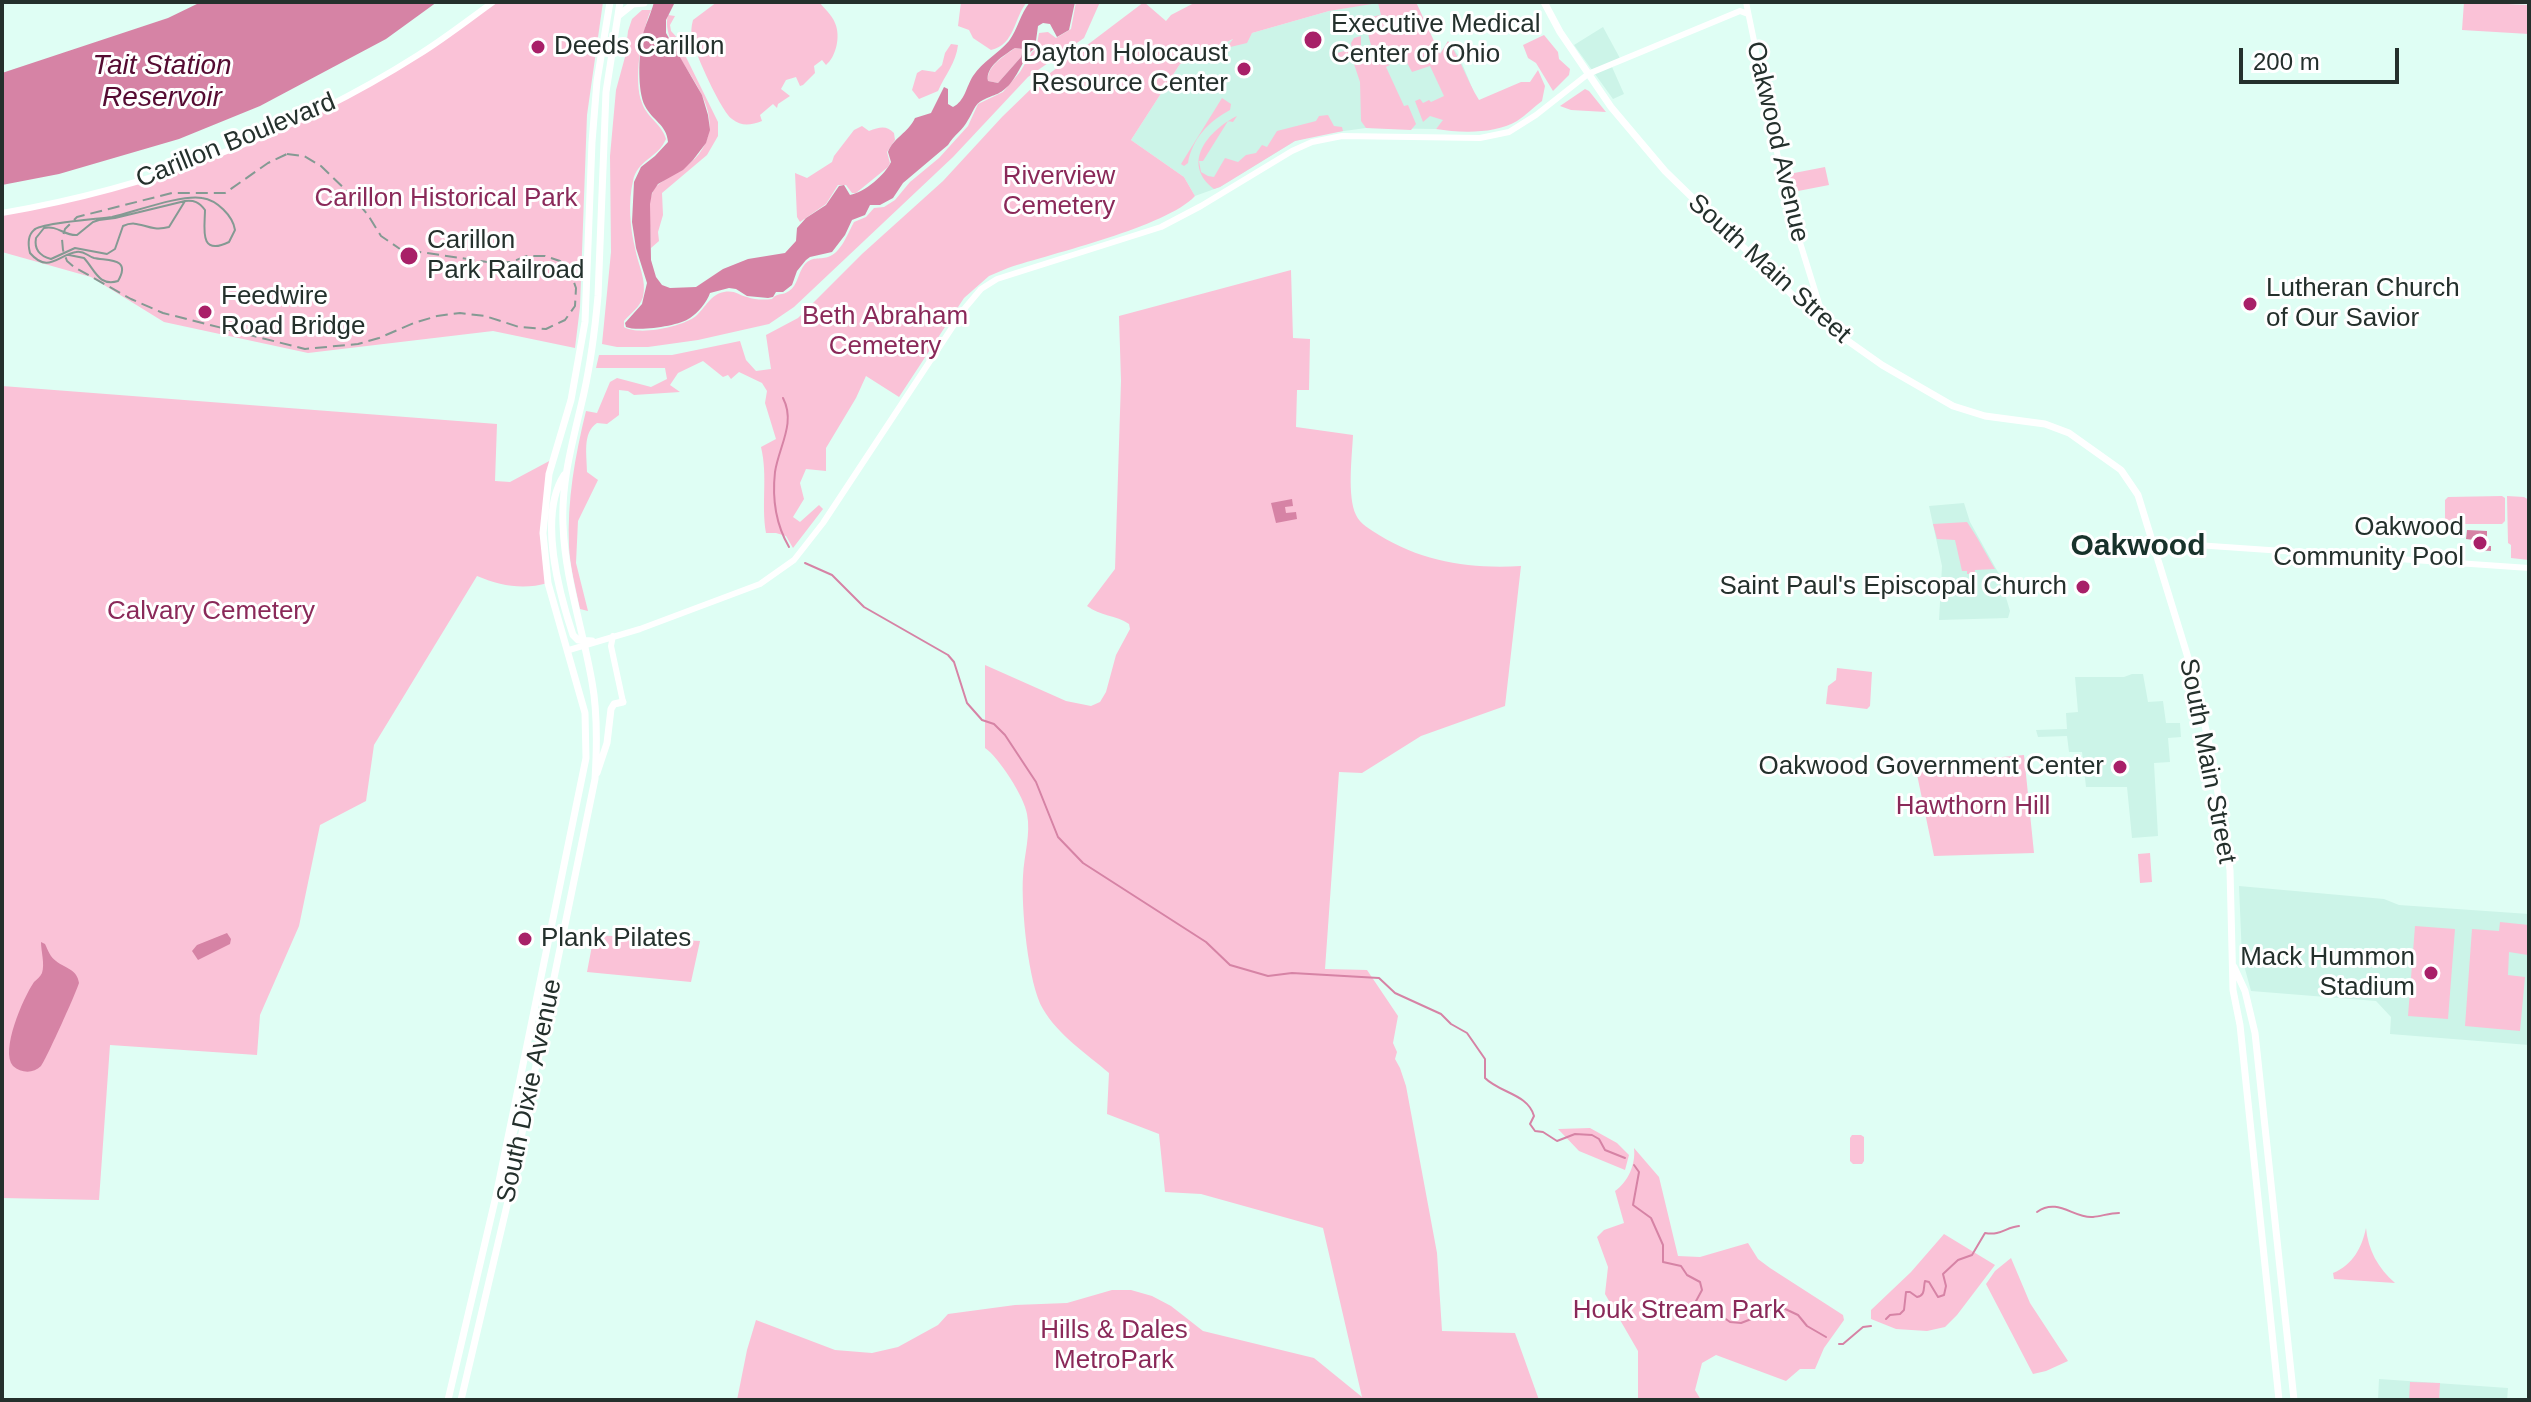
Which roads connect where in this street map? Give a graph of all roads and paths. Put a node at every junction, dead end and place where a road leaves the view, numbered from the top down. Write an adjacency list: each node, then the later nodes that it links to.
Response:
1 (493, 2): 10 (main road, Carillon Boulevard)
2 (610, 2): 17 (main road, South Dixie Avenue)
3 (620, 2): 8 (main road)
4 (1746, 2): 7 (main road, Oakwood Avenue)
5 (644, 3): 8 (main road)
6 (1542, 3): 9 (main road, South Main Street)
7 (1748, 14): 9 (main road); 11 (main road, Oakwood Avenue)
8 (616, 18): 12 (main road)
9 (1588, 74): 11 (main road, South Main Street); 15 (main road)
10 (2, 213)
11 (1826, 326): 13 (main road, South Main Street)
12 (565, 473): 16 (main road); 19 (main road, South Dixie Avenue)
13 (2153, 542): 14 (main road); 20 (main road, South Main Street)
14 (2529, 568)
15 (613, 636): 16 (main road); 18 (main road)
16 (585, 642): 17 (main road)
17 (569, 650): 21 (main road, South Dixie Avenue)
18 (623, 702): 19 (main road)
19 (595, 779): 22 (main road, South Dixie Avenue)
20 (2233, 965): 23 (main road); 24 (main road)
21 (448, 1400)
22 (461, 1400)
23 (2279, 1400)
24 (2294, 1400)

